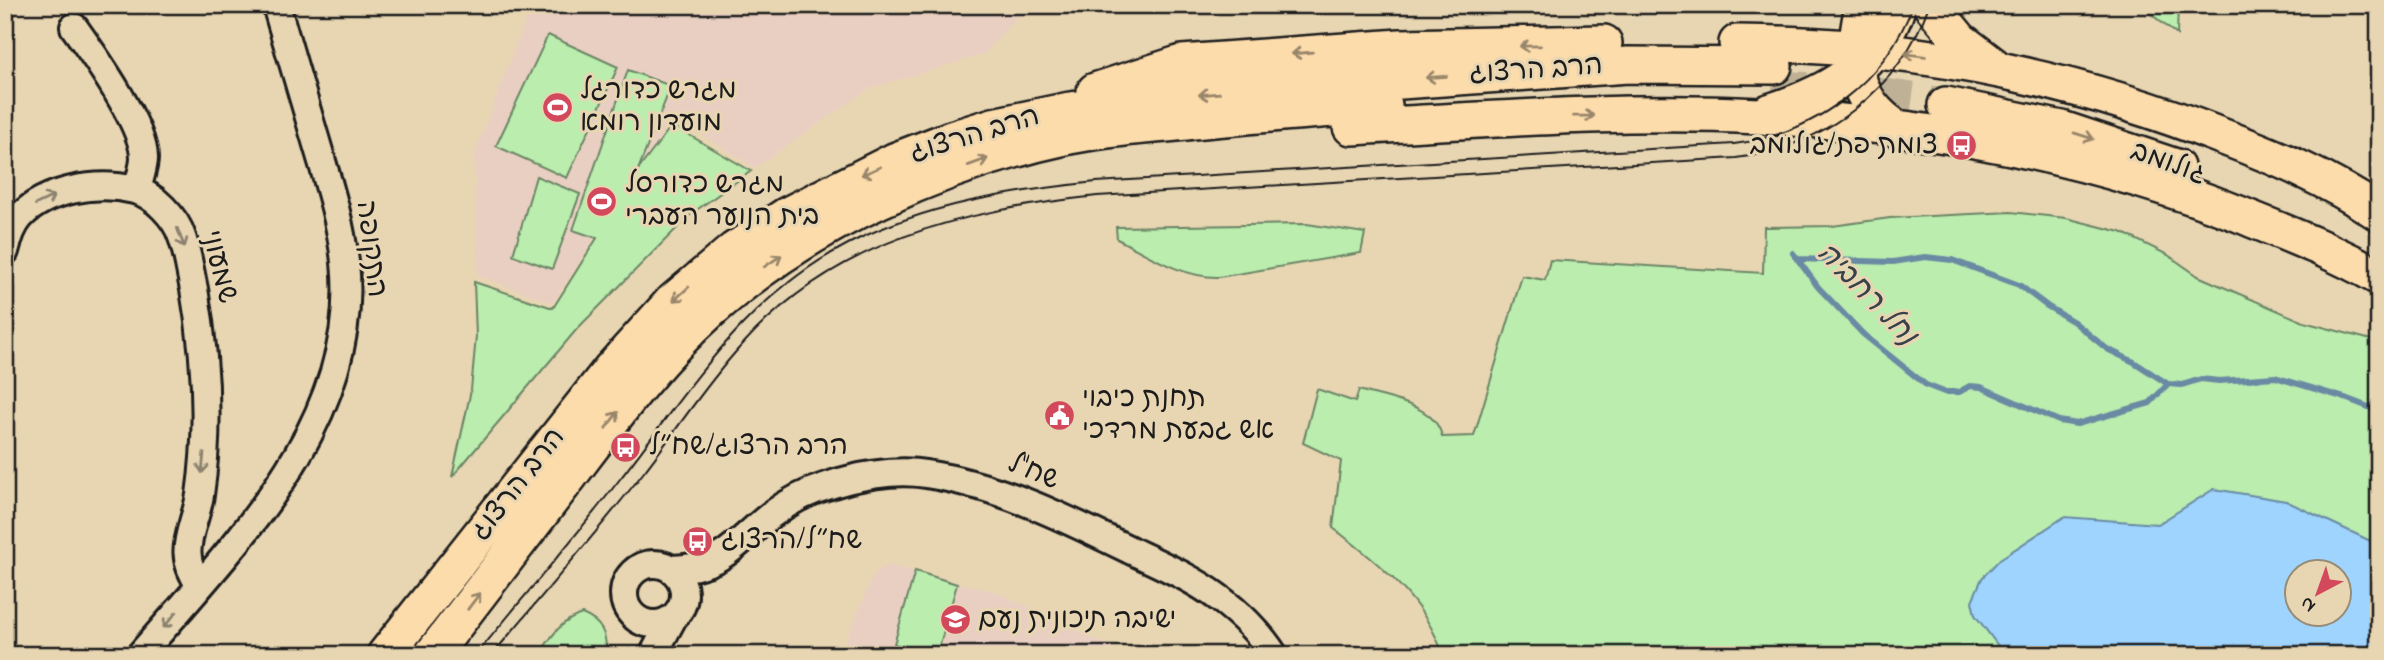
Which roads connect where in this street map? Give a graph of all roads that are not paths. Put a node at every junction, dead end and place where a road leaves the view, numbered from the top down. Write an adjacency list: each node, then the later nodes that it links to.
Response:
1 (276, 5): 19 (street, התקופה)
2 (1848, 5): 9 (main road)
3 (1863, 5): 7 (main road)
4 (1898, 5): 7 (main road)
5 (1931, 5): 8 (main road)
6 (74, 27): 11 (street)
7 (1862, 55): 8 (main road, one-way to 7); 9 (main road); 9 (main road); 10 (main road)
8 (2004, 70): 12 (main road)
9 (1774, 78): 10 (main road); 25 (main road, הרב הרצוג, one-way to 25); 26 (main road, הרב הרצוג, one-way to 9)
10 (1899, 129): 16 (main road)
11 (137, 190): 14 (street, one-way to 11); 17 (street, שמעוני, one-way to 17)
12 (2379, 213)
13 (2379, 227): 15 (main road, גולומב, one-way to 15)
14 (5, 251)
15 (2379, 255)
16 (2379, 277)
17 (196, 517): 19 (street, שמעוני); 21 (street, שמעוני)
18 (744, 539): 20 (street, שח"ל); 22 (street, שח"ל); 29 (street, שח"ל)
19 (222, 558): 21 (street)
20 (671, 569): 22 (street); 23 (street)
21 (200, 585): 24 (street, one-way to 24)
22 (677, 612): 23 (street); 28 (street, שח"ל)
23 (634, 617): 27 (street)
24 (141, 655)
25 (385, 655)
26 (432, 655)
27 (640, 655)
28 (653, 655)
29 (1274, 655)

